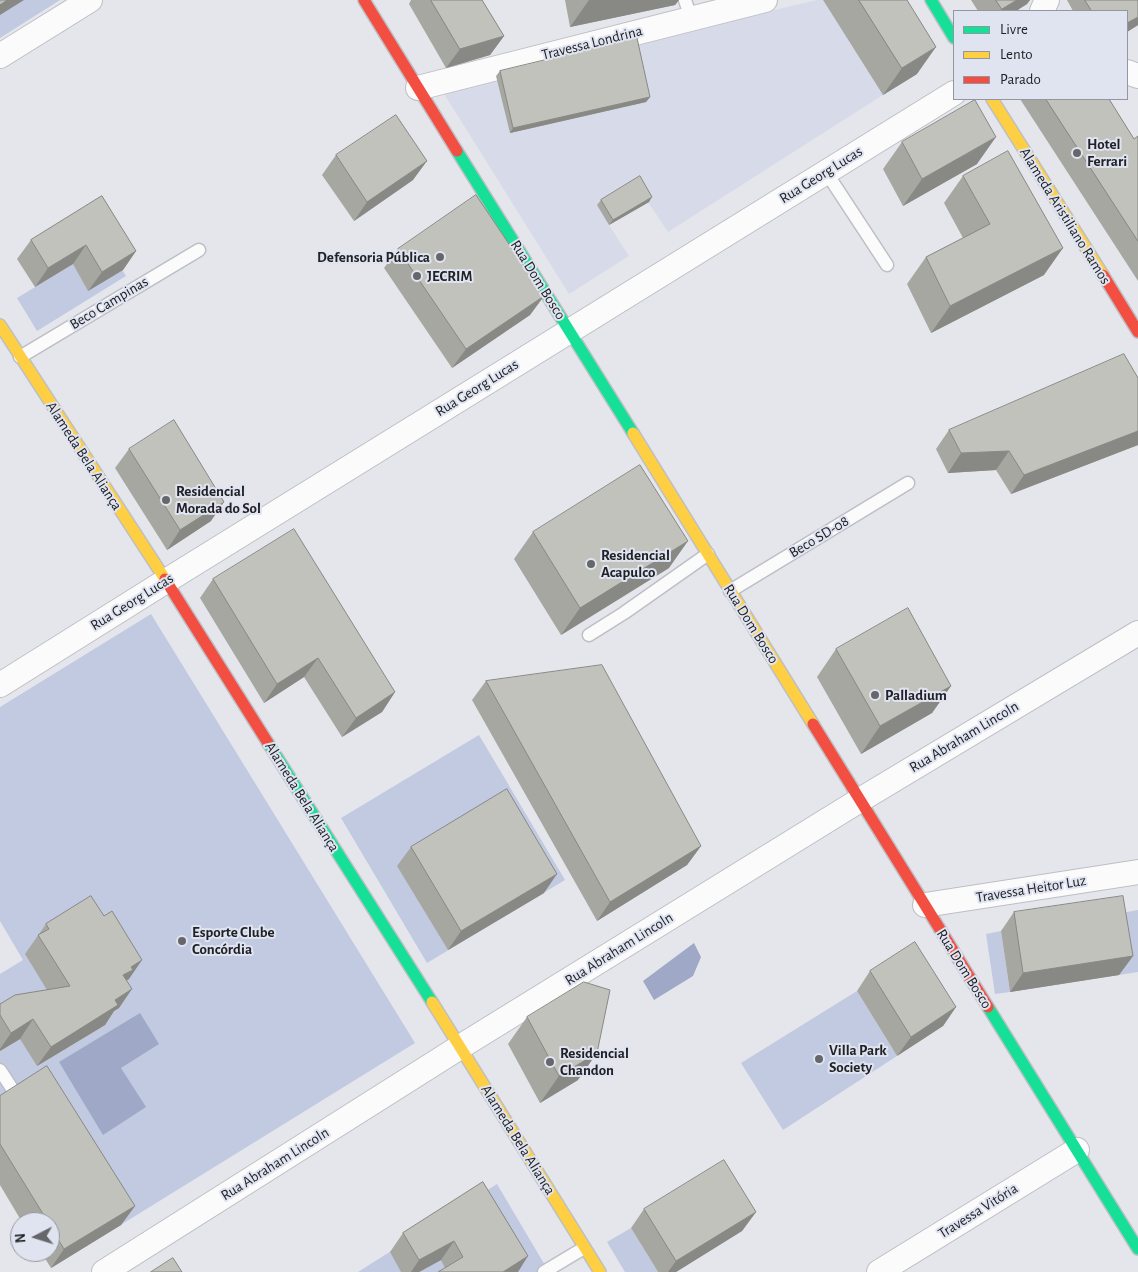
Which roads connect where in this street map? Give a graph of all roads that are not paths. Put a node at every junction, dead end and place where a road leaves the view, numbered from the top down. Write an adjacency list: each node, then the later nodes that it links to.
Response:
1 (364, 0): 8 (street, Rua Dom Bosco)
2 (765, 0): 5 (street, Travessa Londrina)
3 (931, 0): 6 (street)
4 (84, 2): 7 (street)
5 (688, 9): 8 (street, Travessa Londrina)
6 (953, 36)
7 (0, 56)
8 (418, 88): 15 (street, Rua Dom Bosco)
9 (953, 94): 11 (street, Rua Georg Lucas)
10 (993, 100): 16 (street, Alameda Aristiliano Ramos)
11 (826, 172): 13 (lane); 15 (street, Rua Georg Lucas)
12 (199, 250): 17 (lane, Beco Campinas)
13 (887, 265)
14 (0, 325): 17 (street, Alameda Bela Aliança)
15 (569, 331): 19 (street, Rua Dom Bosco); 20 (street, Rua Georg Lucas)
16 (1138, 332)
17 (20, 357): 20 (street, Alameda Bela Aliança)
18 (908, 483): 21 (lane, Beco SD-08)
19 (708, 554): 21 (street, Rua Dom Bosco); 23 (lane)
20 (166, 580): 24 (street, Rua Georg Lucas); 28 (street, Alameda Bela Aliança)
21 (730, 590): 25 (street, Rua Dom Bosco)
22 (1138, 633): 25 (street, Rua Abraham Lincoln)
23 (589, 635)
24 (0, 685)
25 (860, 800): 27 (street, Rua Dom Bosco); 28 (street, Rua Abraham Lincoln)
26 (1138, 872): 27 (street, Travessa Heitor Luz)
27 (925, 905): 31 (street, Rua Dom Bosco)
28 (460, 1046): 32 (street, Alameda Bela Aliança); 34 (street, Rua Abraham Lincoln)
29 (0, 1070): 30 (lane)
30 (11, 1086)
31 (1077, 1150): 33 (street, Rua Dom Bosco); 37 (street, Travessa Vitória)
32 (584, 1248): 35 (lane); 36 (street, Alameda Bela Aliança)
33 (1138, 1249)
34 (104, 1272)
35 (544, 1272)
36 (600, 1272)
37 (879, 1272)

